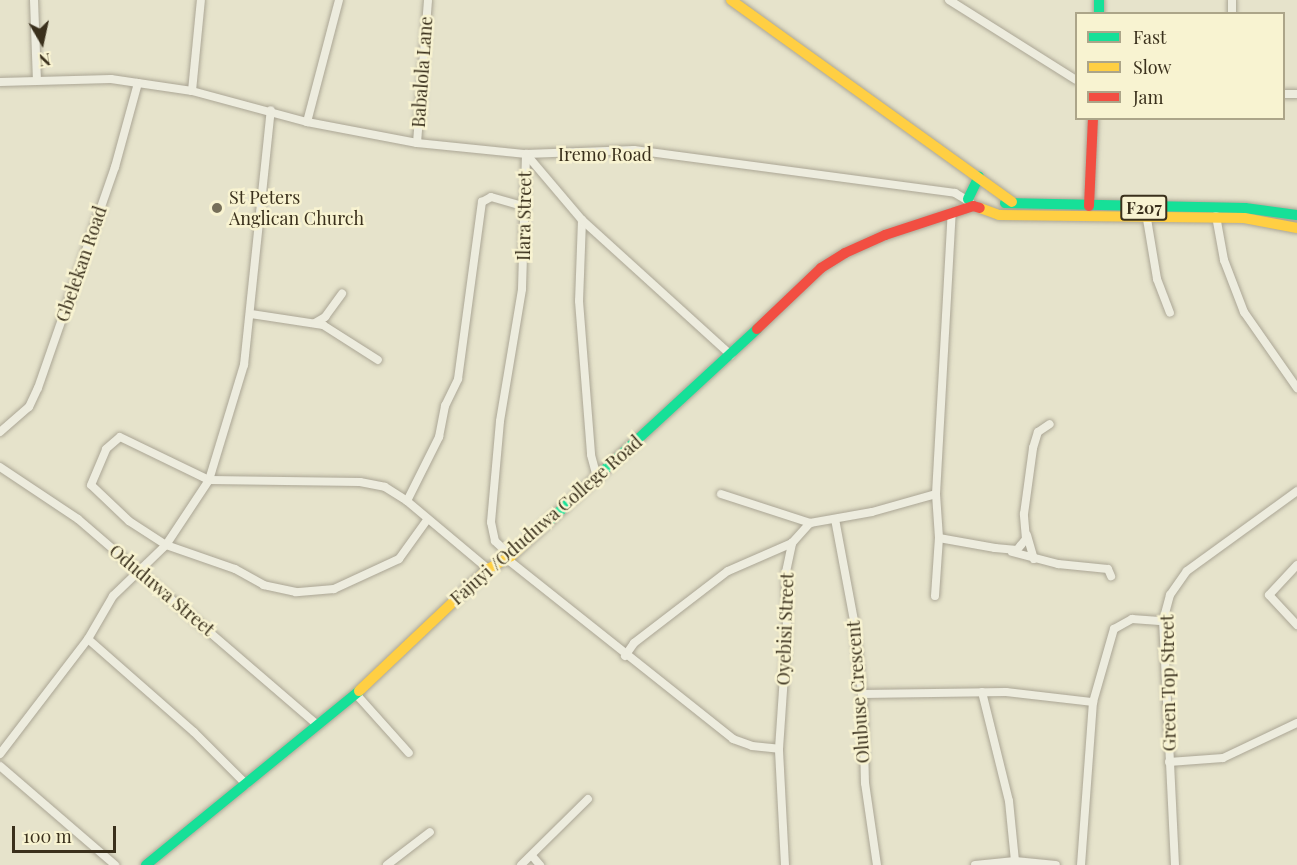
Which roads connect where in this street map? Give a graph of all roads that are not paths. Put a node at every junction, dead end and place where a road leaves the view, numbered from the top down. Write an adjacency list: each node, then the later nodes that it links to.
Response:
1 (32, 0): 8 (street)
2 (201, 0): 11 (street)
3 (339, 0): 14 (street)
4 (428, 0): 15 (street, Babalola Lane)
5 (731, 0): 17 (main road)
6 (949, 0): 7 (street)
7 (1075, 79)
8 (37, 80): 9 (street, Iremo Road); 10 (street, Iremo Road)
9 (0, 82)
10 (138, 83): 11 (street, Iremo Road); 38 (street, Gbelekan Road)
11 (192, 91): 12 (street, Iremo Road)
12 (271, 110): 14 (street, Iremo Road); 32 (street)
13 (1093, 120): 20 (main road)
14 (307, 122): 15 (street, Iremo Road)
15 (417, 143): 16 (street, Iremo Road)
16 (526, 154): 19 (street, Iremo Road); 21 (street, Ilara Street); 28 (street, Ilara Street)
17 (979, 176): 18 (main road); 19 (main road)
18 (1012, 202): 20 (main road, F207); 24 (main road)
19 (970, 203): 23 (main road, Fajuyi /Oduduwa College Road); 24 (main road)
20 (1089, 206): 22 (main road, F207)
21 (525, 207): 45 (street); 54 (street, Ilara Street)
22 (1216, 207): 25 (main road, F207); 27 (street)
23 (952, 212): 34 (main road, Fajuyi /Oduduwa College Road); 44 (street)
24 (999, 215): 26 (main road, F207)
25 (1297, 215)
26 (1147, 219): 27 (main road, F207); 31 (street)
27 (1216, 219): 29 (main road, F207); 36 (street)
28 (582, 220): 34 (street, Ilara Street); 40 (street)
29 (1297, 228)
30 (342, 294): 33 (street)
31 (1170, 313)
32 (251, 314): 33 (street); 41 (street)
33 (315, 323): 35 (street)
34 (731, 355): 40 (main road, Fajuyi /Oduduwa College Road)
35 (378, 360)
36 (1297, 388)
37 (1050, 424): 49 (street)
38 (0, 432)
39 (0, 467): 58 (street, Oduduwa Street)
40 (597, 477): 54 (main road, Fajuyi /Oduduwa College Road)
41 (209, 480): 45 (street); 52 (street); 52 (street)
42 (1297, 492): 61 (street, Green Top Street)
43 (721, 494): 48 (street)
44 (936, 494): 46 (street); 50 (street)
45 (407, 501): 47 (street)
46 (834, 519): 48 (street); 67 (street, Olubuse Crescent)
47 (428, 520): 52 (street); 57 (street)
48 (810, 523): 51 (street)
49 (1025, 528): 53 (street); 55 (street)
50 (939, 538): 53 (street); 60 (street)
51 (792, 543): 64 (street); 71 (street, Oyebisi Street)
52 (166, 545): 58 (street)
53 (995, 548): 55 (street)
54 (509, 558): 57 (main road, Fajuyi /Oduduwa College Road); 64 (street, Ilara Street)
55 (1034, 560): 59 (street)
56 (1297, 565): 62 (street)
57 (488, 569): 66 (main road, Fajuyi /Oduduwa College Road)
58 (139, 571): 63 (street); 70 (street, Oduduwa Street)
59 (1112, 576)
60 (934, 596)
61 (1163, 621): 68 (street); 74 (street, Green Top Street)
62 (1297, 625)
63 (88, 639): 73 (street); 76 (street)
64 (625, 656): 71 (street, Ilara Street)
65 (982, 692): 67 (street); 68 (street); 80 (street)
66 (356, 694): 70 (main road, Fajuyi /Oduduwa College Road); 72 (street)
67 (862, 694): 87 (street, Olubuse Crescent)
68 (1093, 702): 90 (street)
69 (1297, 723): 74 (street)
70 (316, 724): 76 (main road, Fajuyi /Oduduwa College Road)
71 (779, 749): 86 (street, Oyebisi Street)
72 (409, 753)
73 (0, 754)
74 (1168, 762): 91 (street, Green Top Street)
75 (0, 766): 81 (street)
76 (246, 784): 82 (main road, Fajuyi /Oduduwa College Road)
77 (588, 799): 79 (street)
78 (430, 832): 83 (street)
79 (533, 856): 84 (street); 85 (street)
80 (1015, 861): 88 (street); 89 (street)
81 (115, 865)
82 (146, 865)
83 (387, 865)
84 (521, 865)
85 (540, 865)
86 (785, 865)
87 (877, 865)
88 (975, 865)
89 (1056, 865)
90 (1081, 865)
91 (1175, 865)

